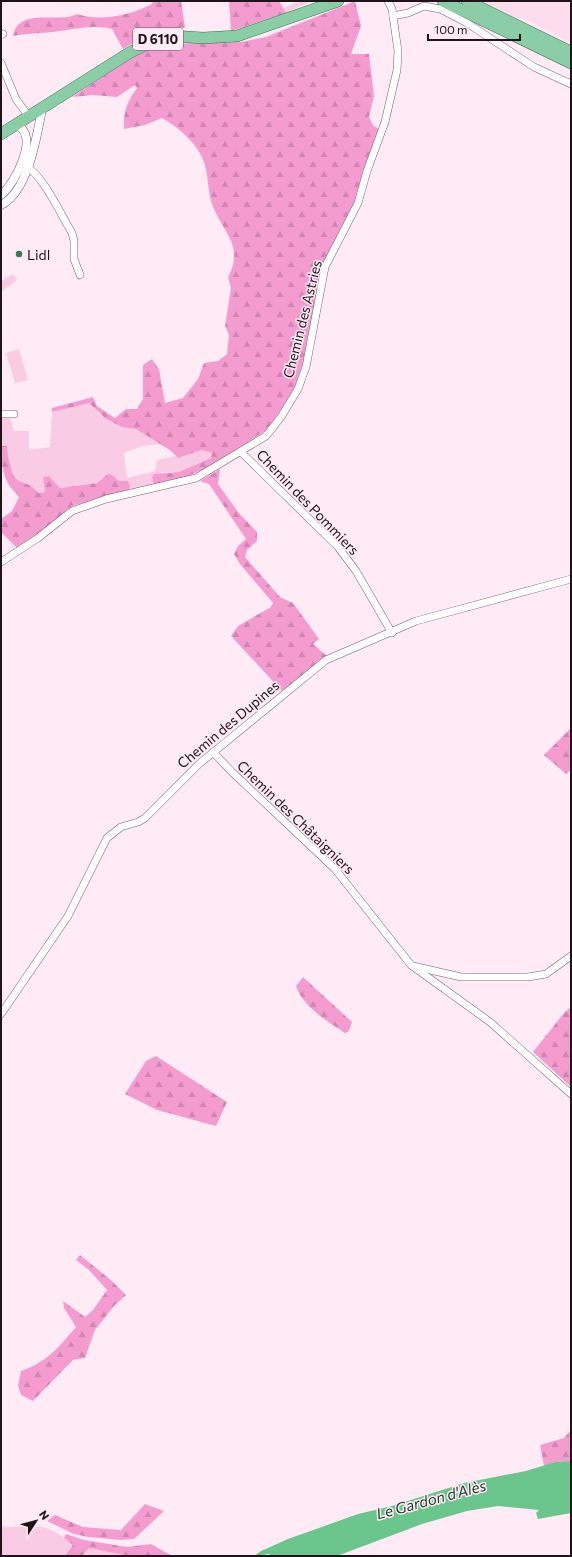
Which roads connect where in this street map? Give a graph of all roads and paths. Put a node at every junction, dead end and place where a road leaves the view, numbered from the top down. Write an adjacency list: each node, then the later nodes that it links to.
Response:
1 (319, 1): 8 (main road, D 6110)
2 (338, 1): 8 (main road, D 6110)
3 (388, 1): 7 (street, Chemin des Astries)
4 (395, 1): 7 (street, Chemin des Astries)
5 (443, 1): 11 (main road)
6 (467, 1): 9 (main road)
7 (393, 12): 12 (street); 23 (street, Chemin des Astries)
8 (290, 18): 13 (main road, D 6110)
9 (571, 52)
10 (1, 63): 14 (street)
11 (571, 63)
12 (571, 84)
13 (42, 109): 14 (main road, D 6110); 17 (street)
14 (29, 117): 15 (main road, D 6110)
15 (16, 125): 16 (main road, D 6110); 17 (street)
16 (1, 134)
17 (25, 165): 18 (street); 19 (street); 20 (street)
18 (1, 195)
19 (1, 205)
20 (80, 275)
21 (1, 414): 22 (street)
22 (14, 414)
23 (241, 452): 24 (street, Chemin des Astries); 26 (street, Chemin des Pommiers)
24 (1, 562)
25 (571, 579): 26 (street, Chemin des Dupines)
26 (392, 633): 27 (street, Chemin des Dupines)
27 (213, 752): 29 (street, Chemin des Châtaigniers); 30 (street, Chemin des Dupines)
28 (571, 956): 29 (street)
29 (411, 965): 31 (street, Chemin des Châtaigniers)
30 (1, 1014)
31 (571, 1094)

